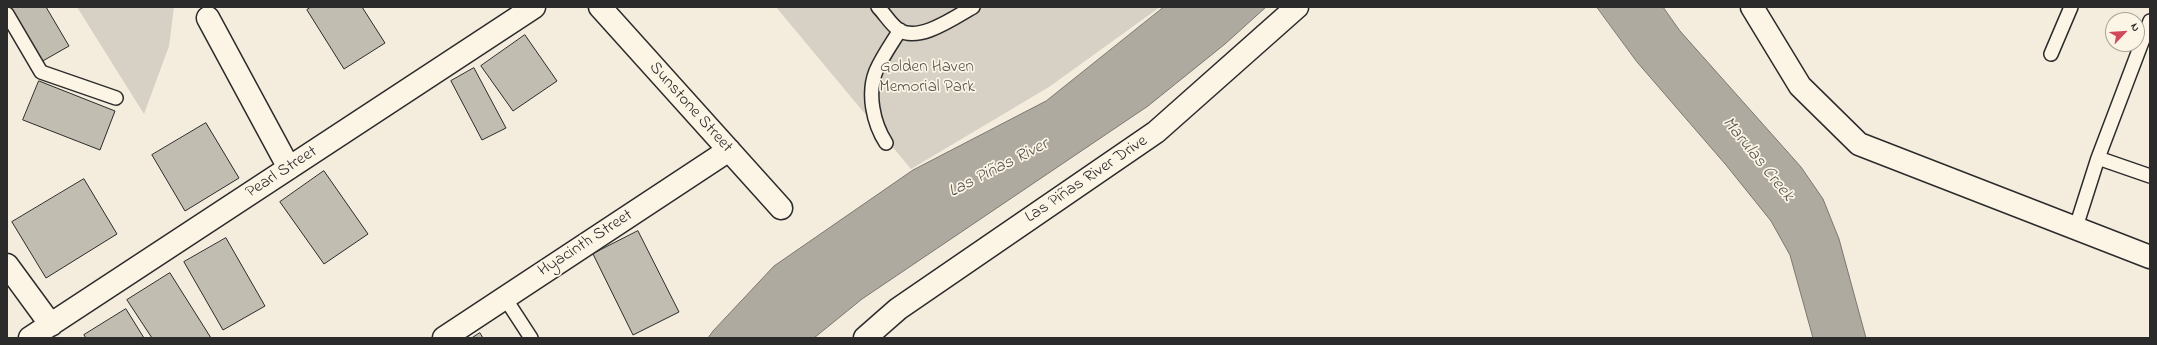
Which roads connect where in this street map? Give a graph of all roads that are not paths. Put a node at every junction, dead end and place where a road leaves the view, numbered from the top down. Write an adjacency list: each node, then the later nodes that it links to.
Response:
1 (534, 7): 17 (street, Pearl Street)
2 (600, 7): 15 (street, Sunstone Street)
3 (878, 7): 11 (lane)
4 (972, 7): 11 (lane)
5 (1297, 7): 28 (street, Las Piñas River Drive)
6 (1752, 7): 20 (street)
7 (2071, 7): 12 (lane)
8 (7, 14): 13 (lane)
9 (208, 18): 17 (street)
10 (2150, 21): 16 (lane)
11 (900, 30): 14 (lane)
12 (2051, 54)
13 (116, 98)
14 (886, 143)
15 (729, 150): 19 (street, Sunstone Street); 23 (street, Hyacinth Street)
16 (2098, 158): 18 (lane); 20 (lane)
17 (289, 168): 24 (street, Pearl Street)
18 (2150, 176)
19 (781, 208)
20 (2076, 227): 21 (street)
21 (2150, 256)
22 (7, 265): 24 (street)
23 (505, 298): 26 (street, Hyacinth Street); 27 (lane)
24 (51, 324): 25 (street, Pearl Street)
25 (30, 338)
26 (444, 338)
27 (531, 338)
28 (865, 338)

